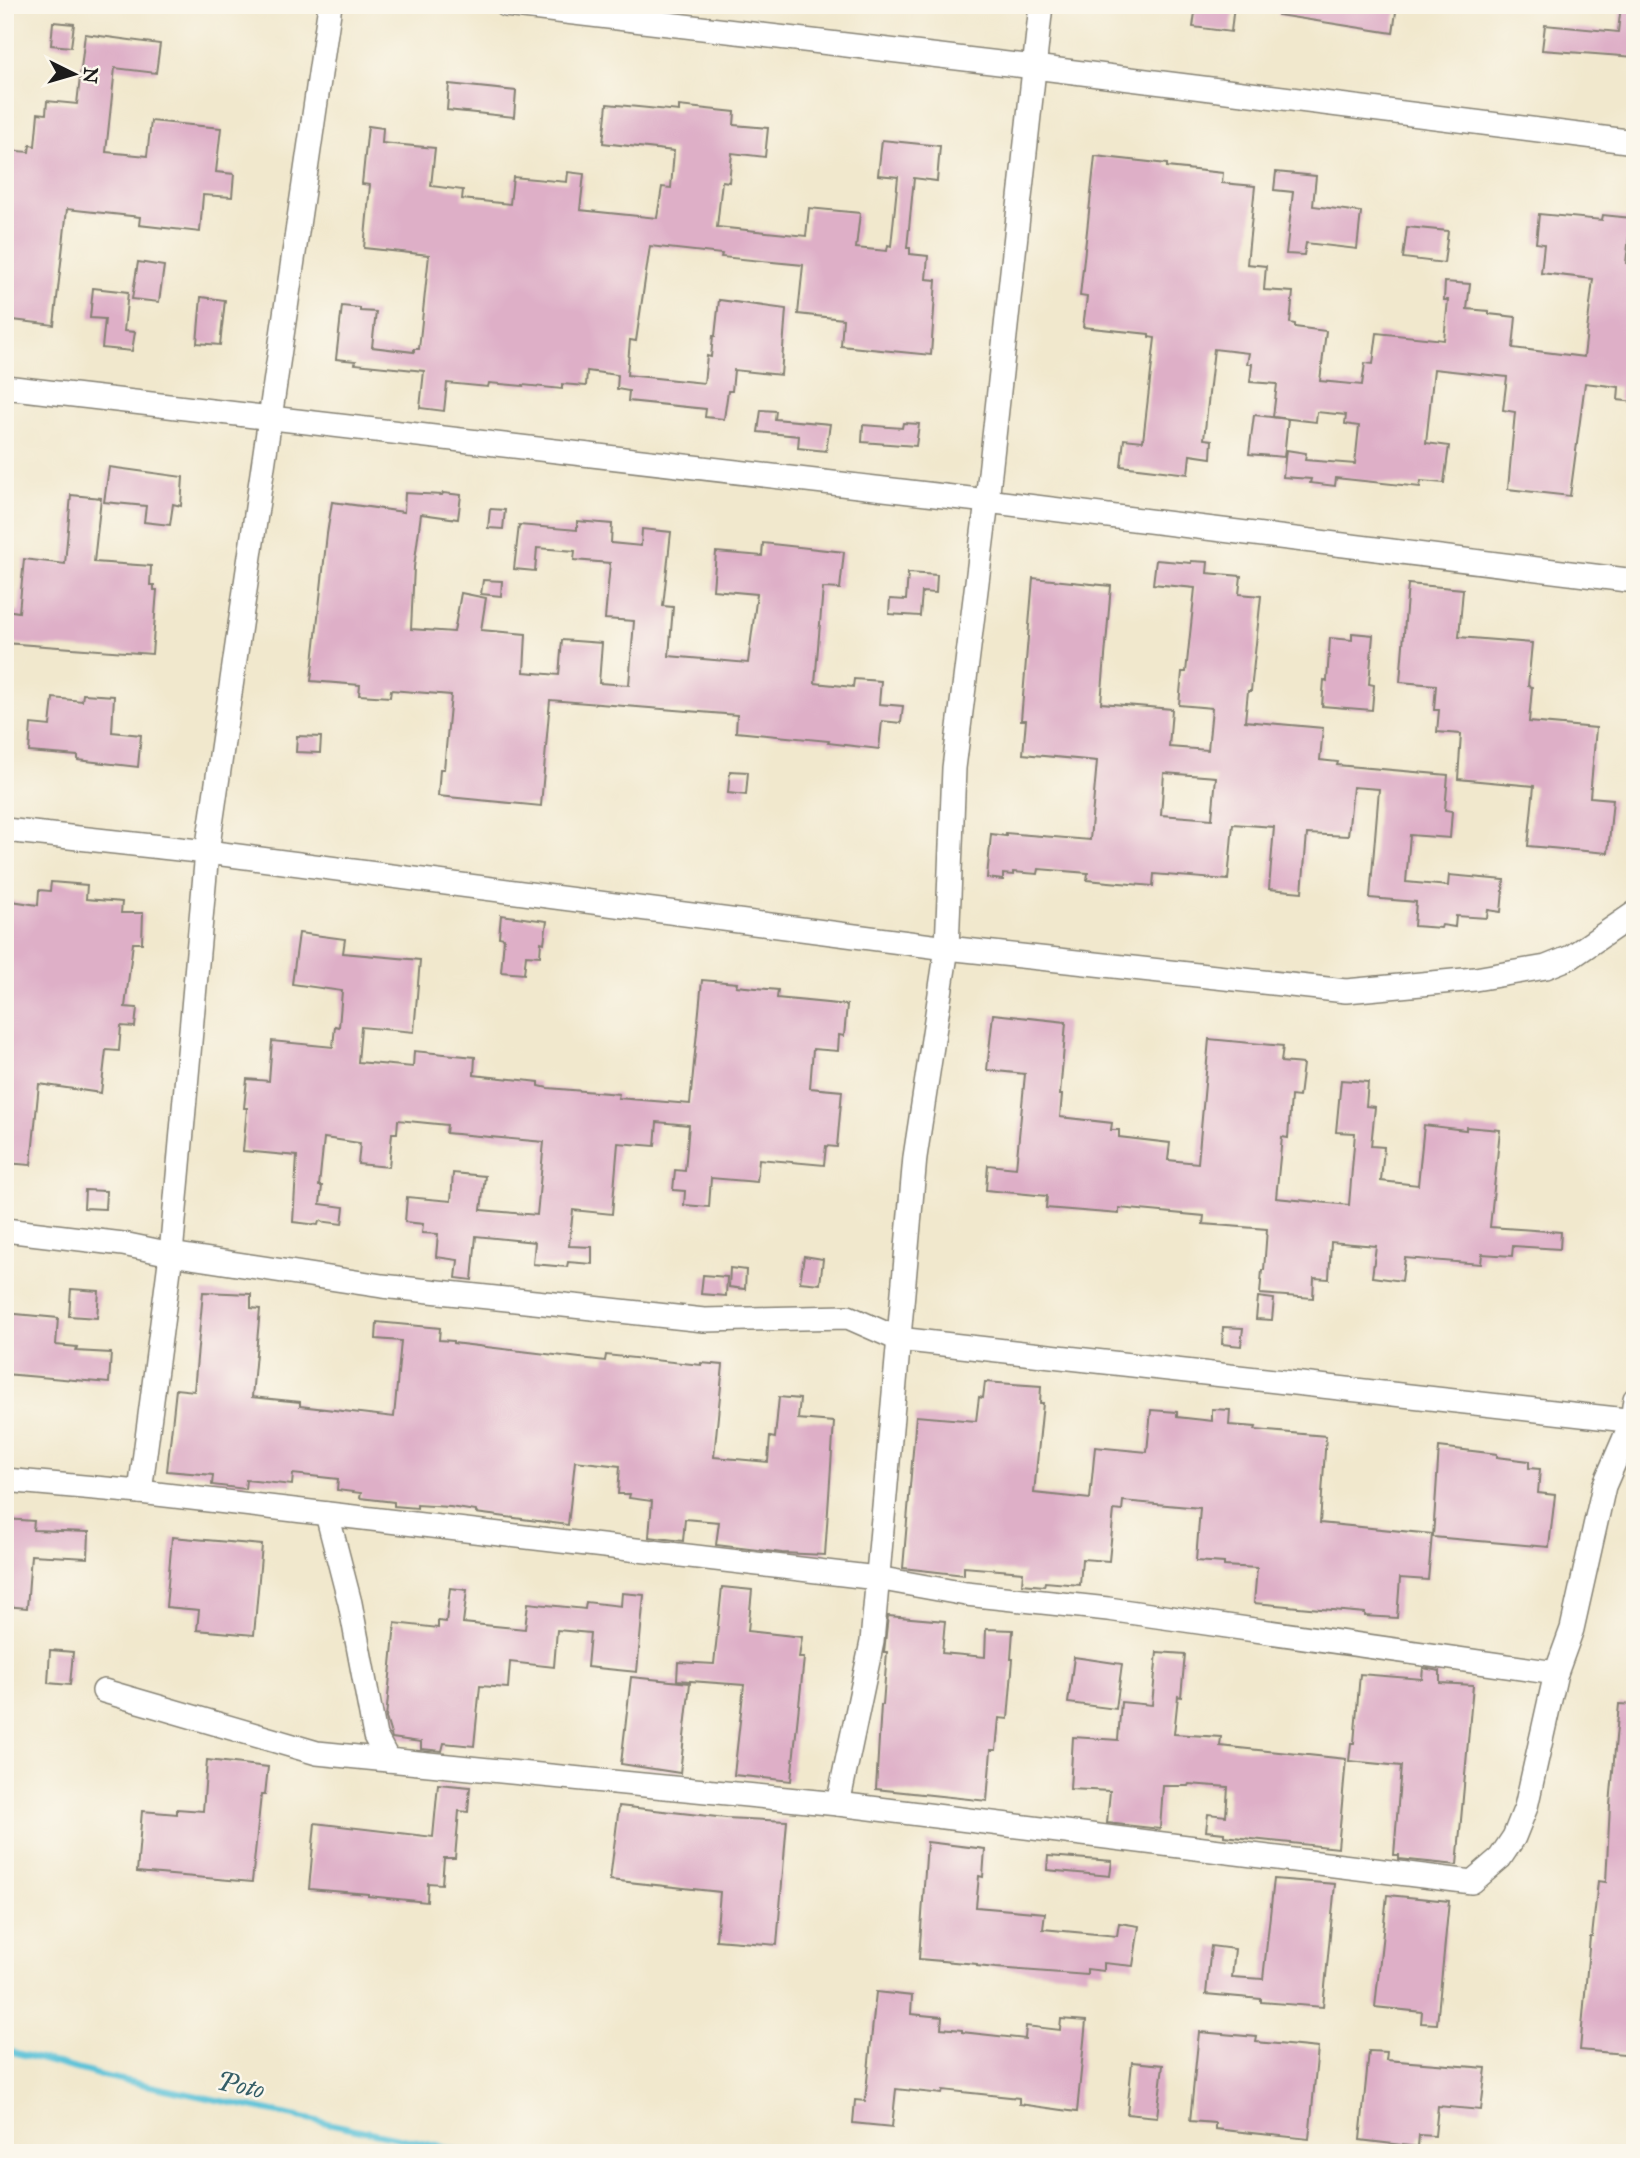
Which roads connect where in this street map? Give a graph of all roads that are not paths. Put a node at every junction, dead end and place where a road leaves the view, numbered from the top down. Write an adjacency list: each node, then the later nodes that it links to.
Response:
1 (330, 5): 7 (street)
2 (506, 5): 4 (street)
3 (1041, 5): 4 (street)
4 (1034, 68): 5 (street); 8 (street)
5 (1635, 142)
6 (5, 387): 7 (street)
7 (269, 418): 8 (street); 11 (street)
8 (987, 501): 9 (street); 13 (street)
9 (1635, 581)
10 (5, 830): 11 (street)
11 (207, 852): 13 (street); 15 (street)
12 (1635, 913): 13 (street)
13 (947, 948): 16 (street)
14 (5, 1230): 15 (street)
15 (171, 1254): 16 (street); 19 (street)
16 (898, 1339): 17 (street); 21 (street)
17 (1634, 1414): 22 (street)
18 (5, 1480): 19 (street)
19 (140, 1492): 20 (street)
20 (327, 1514): 21 (street); 24 (street)
21 (877, 1578): 22 (street); 25 (street)
22 (1556, 1673): 25 (street)
23 (104, 1692): 24 (street)
24 (388, 1760): 25 (street)
25 (838, 1804)

